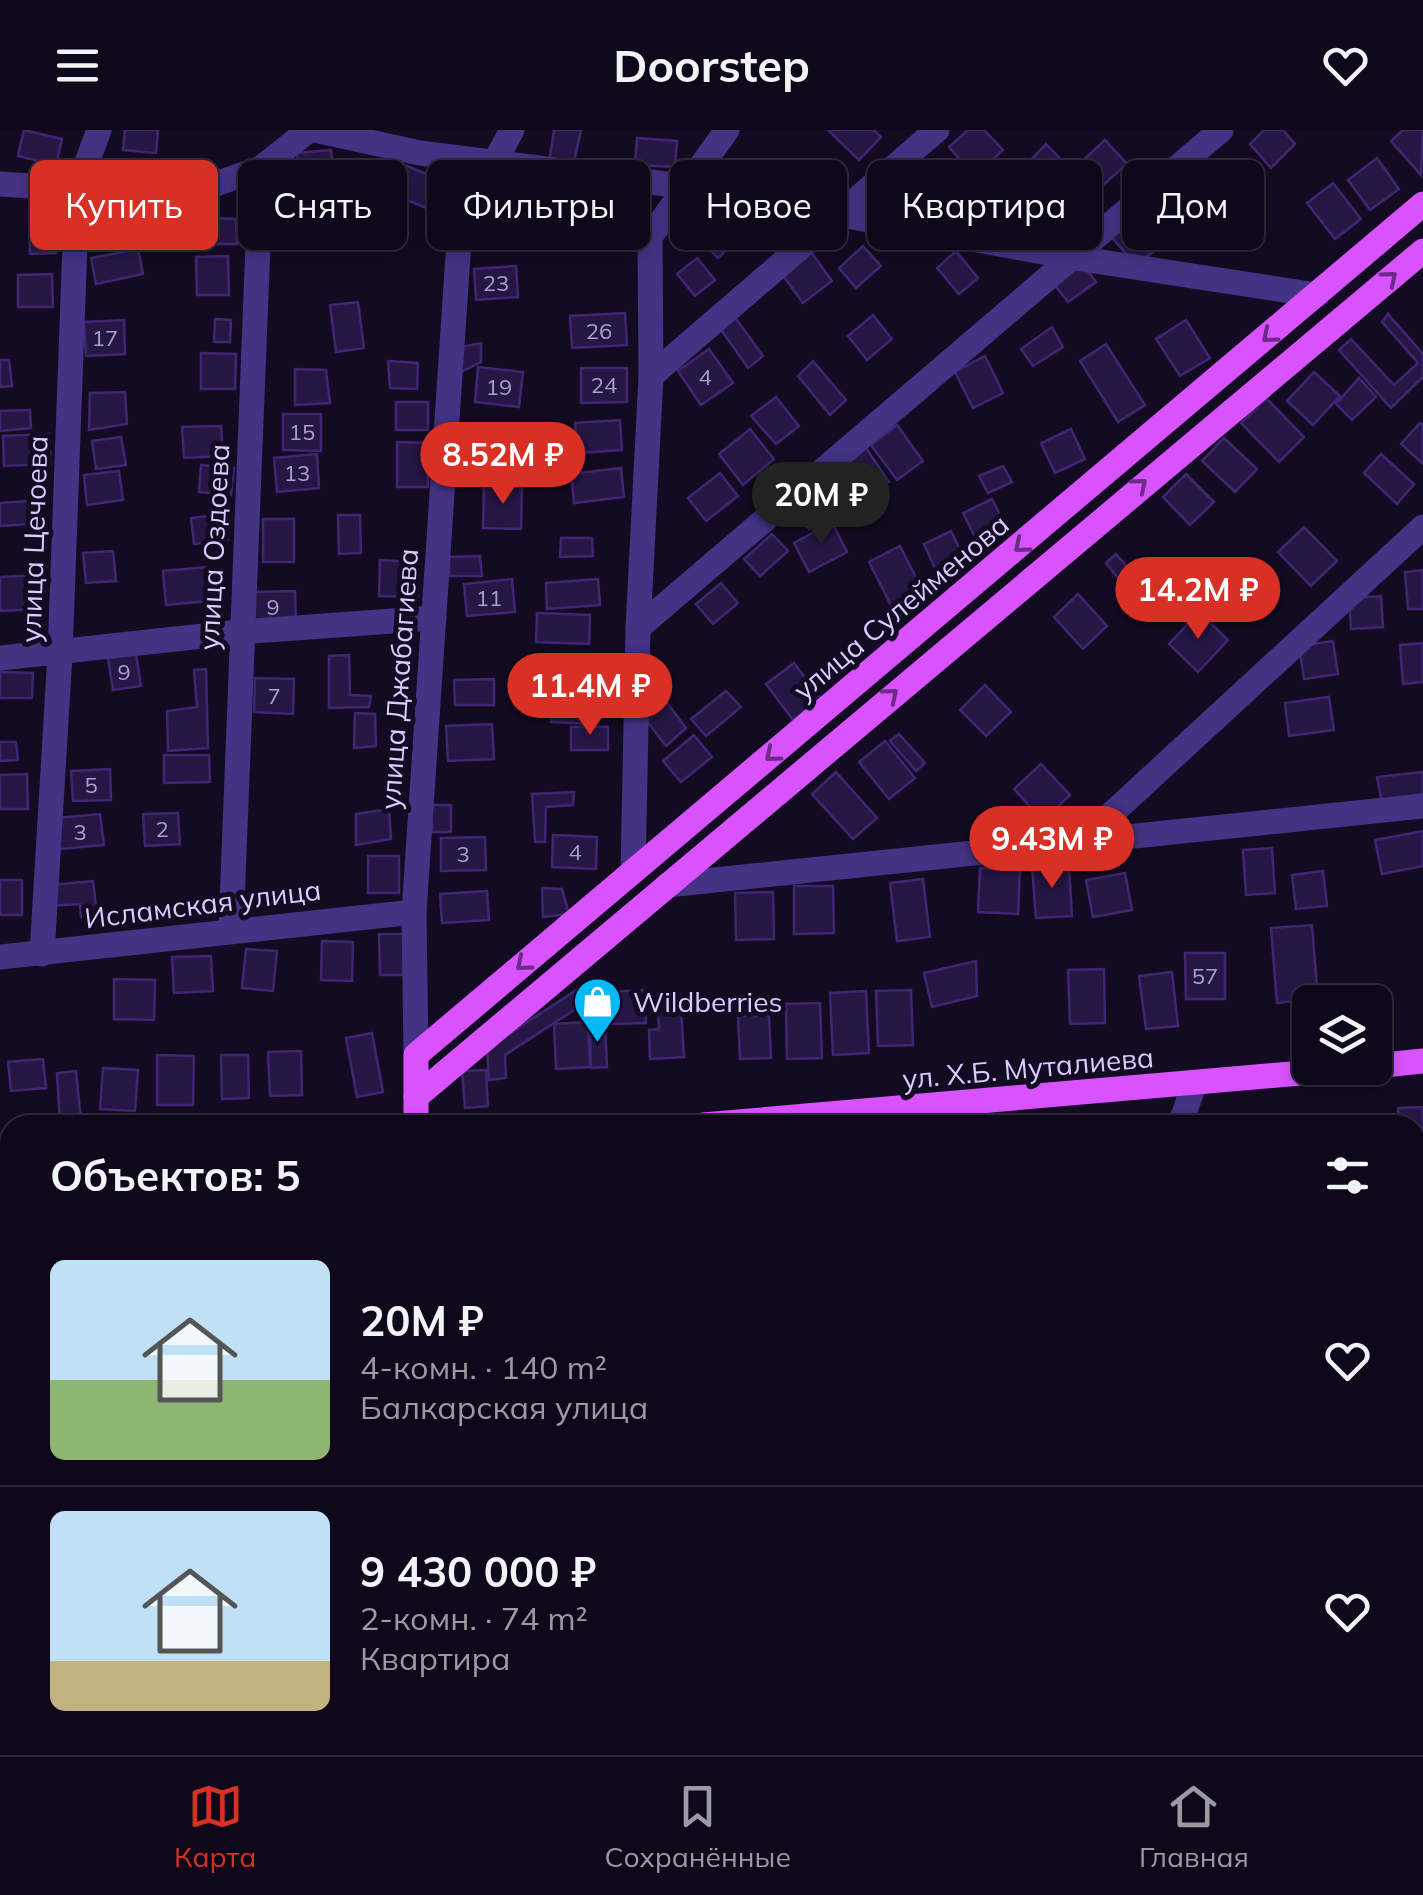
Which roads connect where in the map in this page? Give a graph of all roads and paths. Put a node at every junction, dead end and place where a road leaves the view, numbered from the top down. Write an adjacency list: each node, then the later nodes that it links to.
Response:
1 (99, 130): 7 (street, улица Цечоева)
2 (312, 130): 8 (street); 9 (street)
3 (512, 130): 10 (street, улица Джабагиева)
4 (727, 130): 11 (street)
5 (937, 130): 15 (street)
6 (1221, 130): 23 (street)
7 (88, 160)
8 (272, 160)
9 (485, 160)
10 (495, 160)
11 (707, 160)
12 (0, 184): 13 (street)
13 (30, 186)
14 (1423, 204): 24 (main road, улица Сулейменова)
15 (847, 210)
16 (670, 212): 25 (street)
17 (847, 217): 23 (street)
18 (75, 250): 30 (street, улица Цечоева)
19 (257, 250): 29 (street, улица Оздоева)
20 (458, 250): 27 (street, улица Джабагиева)
21 (800, 250): 25 (street)
22 (1423, 251): 35 (main road, one-way to 22)
23 (1075, 258): 24 (street); 28 (street)
24 (1317, 296): 34 (main road, улица Сулейменова, one-way to 34)
25 (652, 376): 28 (street)
26 (1423, 527): 33 (street)
27 (434, 618): 29 (street); 36 (street, улица Джабагиева)
28 (638, 628): 34 (street)
29 (240, 632): 30 (street); 37 (street, улица Оздоева)
30 (60, 654): 31 (street); 38 (street, улица Цечоева)
31 (0, 658)
32 (1423, 806): 33 (street)
33 (1081, 842): 35 (street)
34 (633, 872): 40 (main road, улица Сулейменова, one-way to 40)
35 (667, 885): 45 (main road)
36 (414, 912): 37 (street, Исламская улица); 40 (street, улица Джабагиева)
37 (231, 929): 38 (street, Исламская улица)
38 (42, 954): 39 (street, Исламская улица)
39 (0, 956)
40 (416, 1054): 45 (main road, улица Джабагиева)
41 (1423, 1061): 42 (main road)
42 (1392, 1064)
43 (1292, 1075): 44 (main road, ул. Х.Б. Муталиева)
44 (1194, 1085): 47 (main road, ул. Х.Б. Муталиева); 48 (street)
45 (416, 1097): 46 (main road, улица Джабагиева)
46 (416, 1115)
47 (826, 1115)
48 (1184, 1115)

